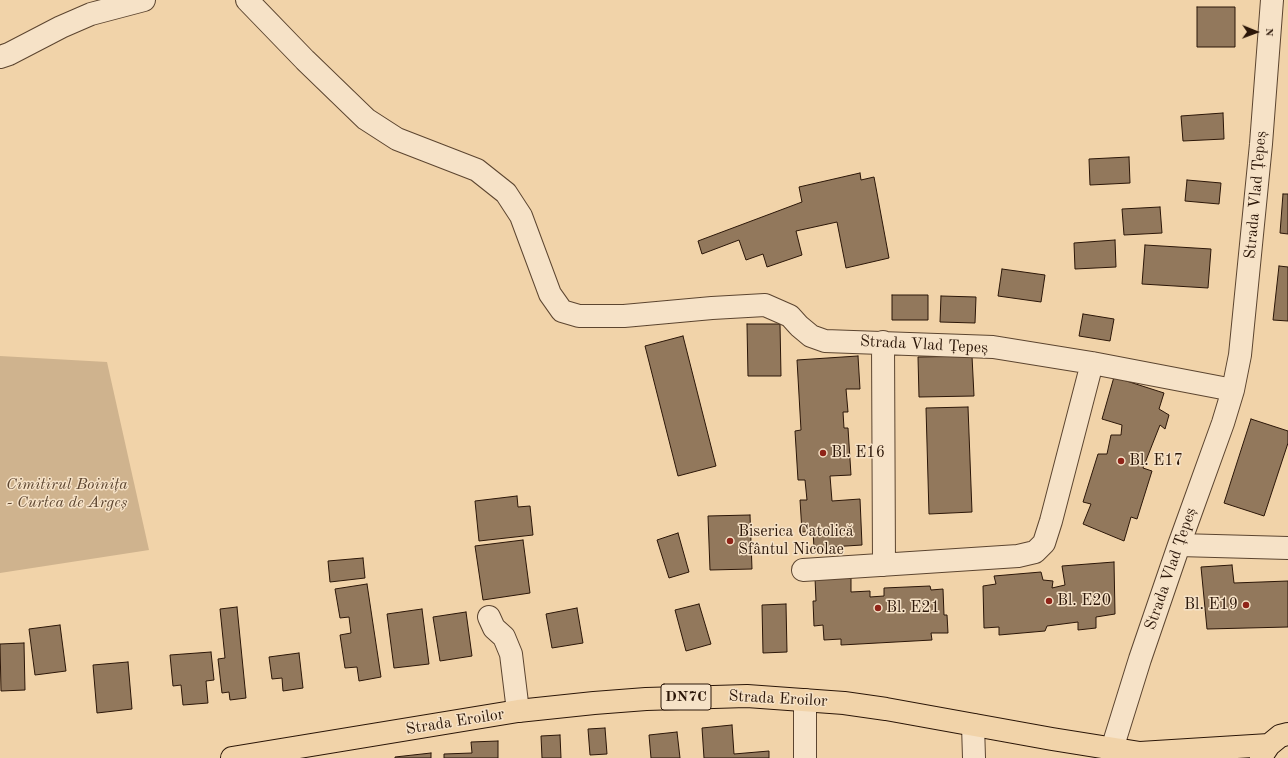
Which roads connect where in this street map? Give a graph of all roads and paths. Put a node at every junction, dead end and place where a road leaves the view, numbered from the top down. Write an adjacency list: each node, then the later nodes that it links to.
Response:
1 (144, 0): 4 (street)
2 (247, 0): 5 (street, Strada Vlad Țepeș)
3 (1272, 0): 7 (street, Strada Vlad Țepeș)
4 (0, 57)
5 (883, 342): 6 (street, Strada Vlad Țepeș); 10 (street)
6 (1092, 363): 7 (street, Strada Vlad Țepeș); 10 (street)
7 (1233, 390): 8 (street, Strada Vlad Țepeș)
8 (1179, 545): 9 (street); 17 (street, Strada Vlad Țepeș)
9 (1288, 548)
10 (884, 565): 11 (street)
11 (803, 570)
12 (489, 617): 14 (street)
13 (805, 700): 14 (main road, Strada Eroilor / DN7C); 15 (main road, Strada Eroilor / DN7C); 22 (street)
14 (518, 711): 19 (main road, Strada Eroilor / DN7C)
15 (973, 725): 17 (main road, Strada Eroilor / DN7C); 23 (street)
16 (1288, 734): 18 (main road)
17 (1112, 749): 20 (main road, Strada Eroilor / DN7C)
18 (1265, 751): 20 (main road, Strada Eroilor)
19 (266, 755): 21 (main road, Strada Eroilor / DN7C)
20 (1147, 756)
21 (232, 758)
22 (806, 758)
23 (974, 758)

